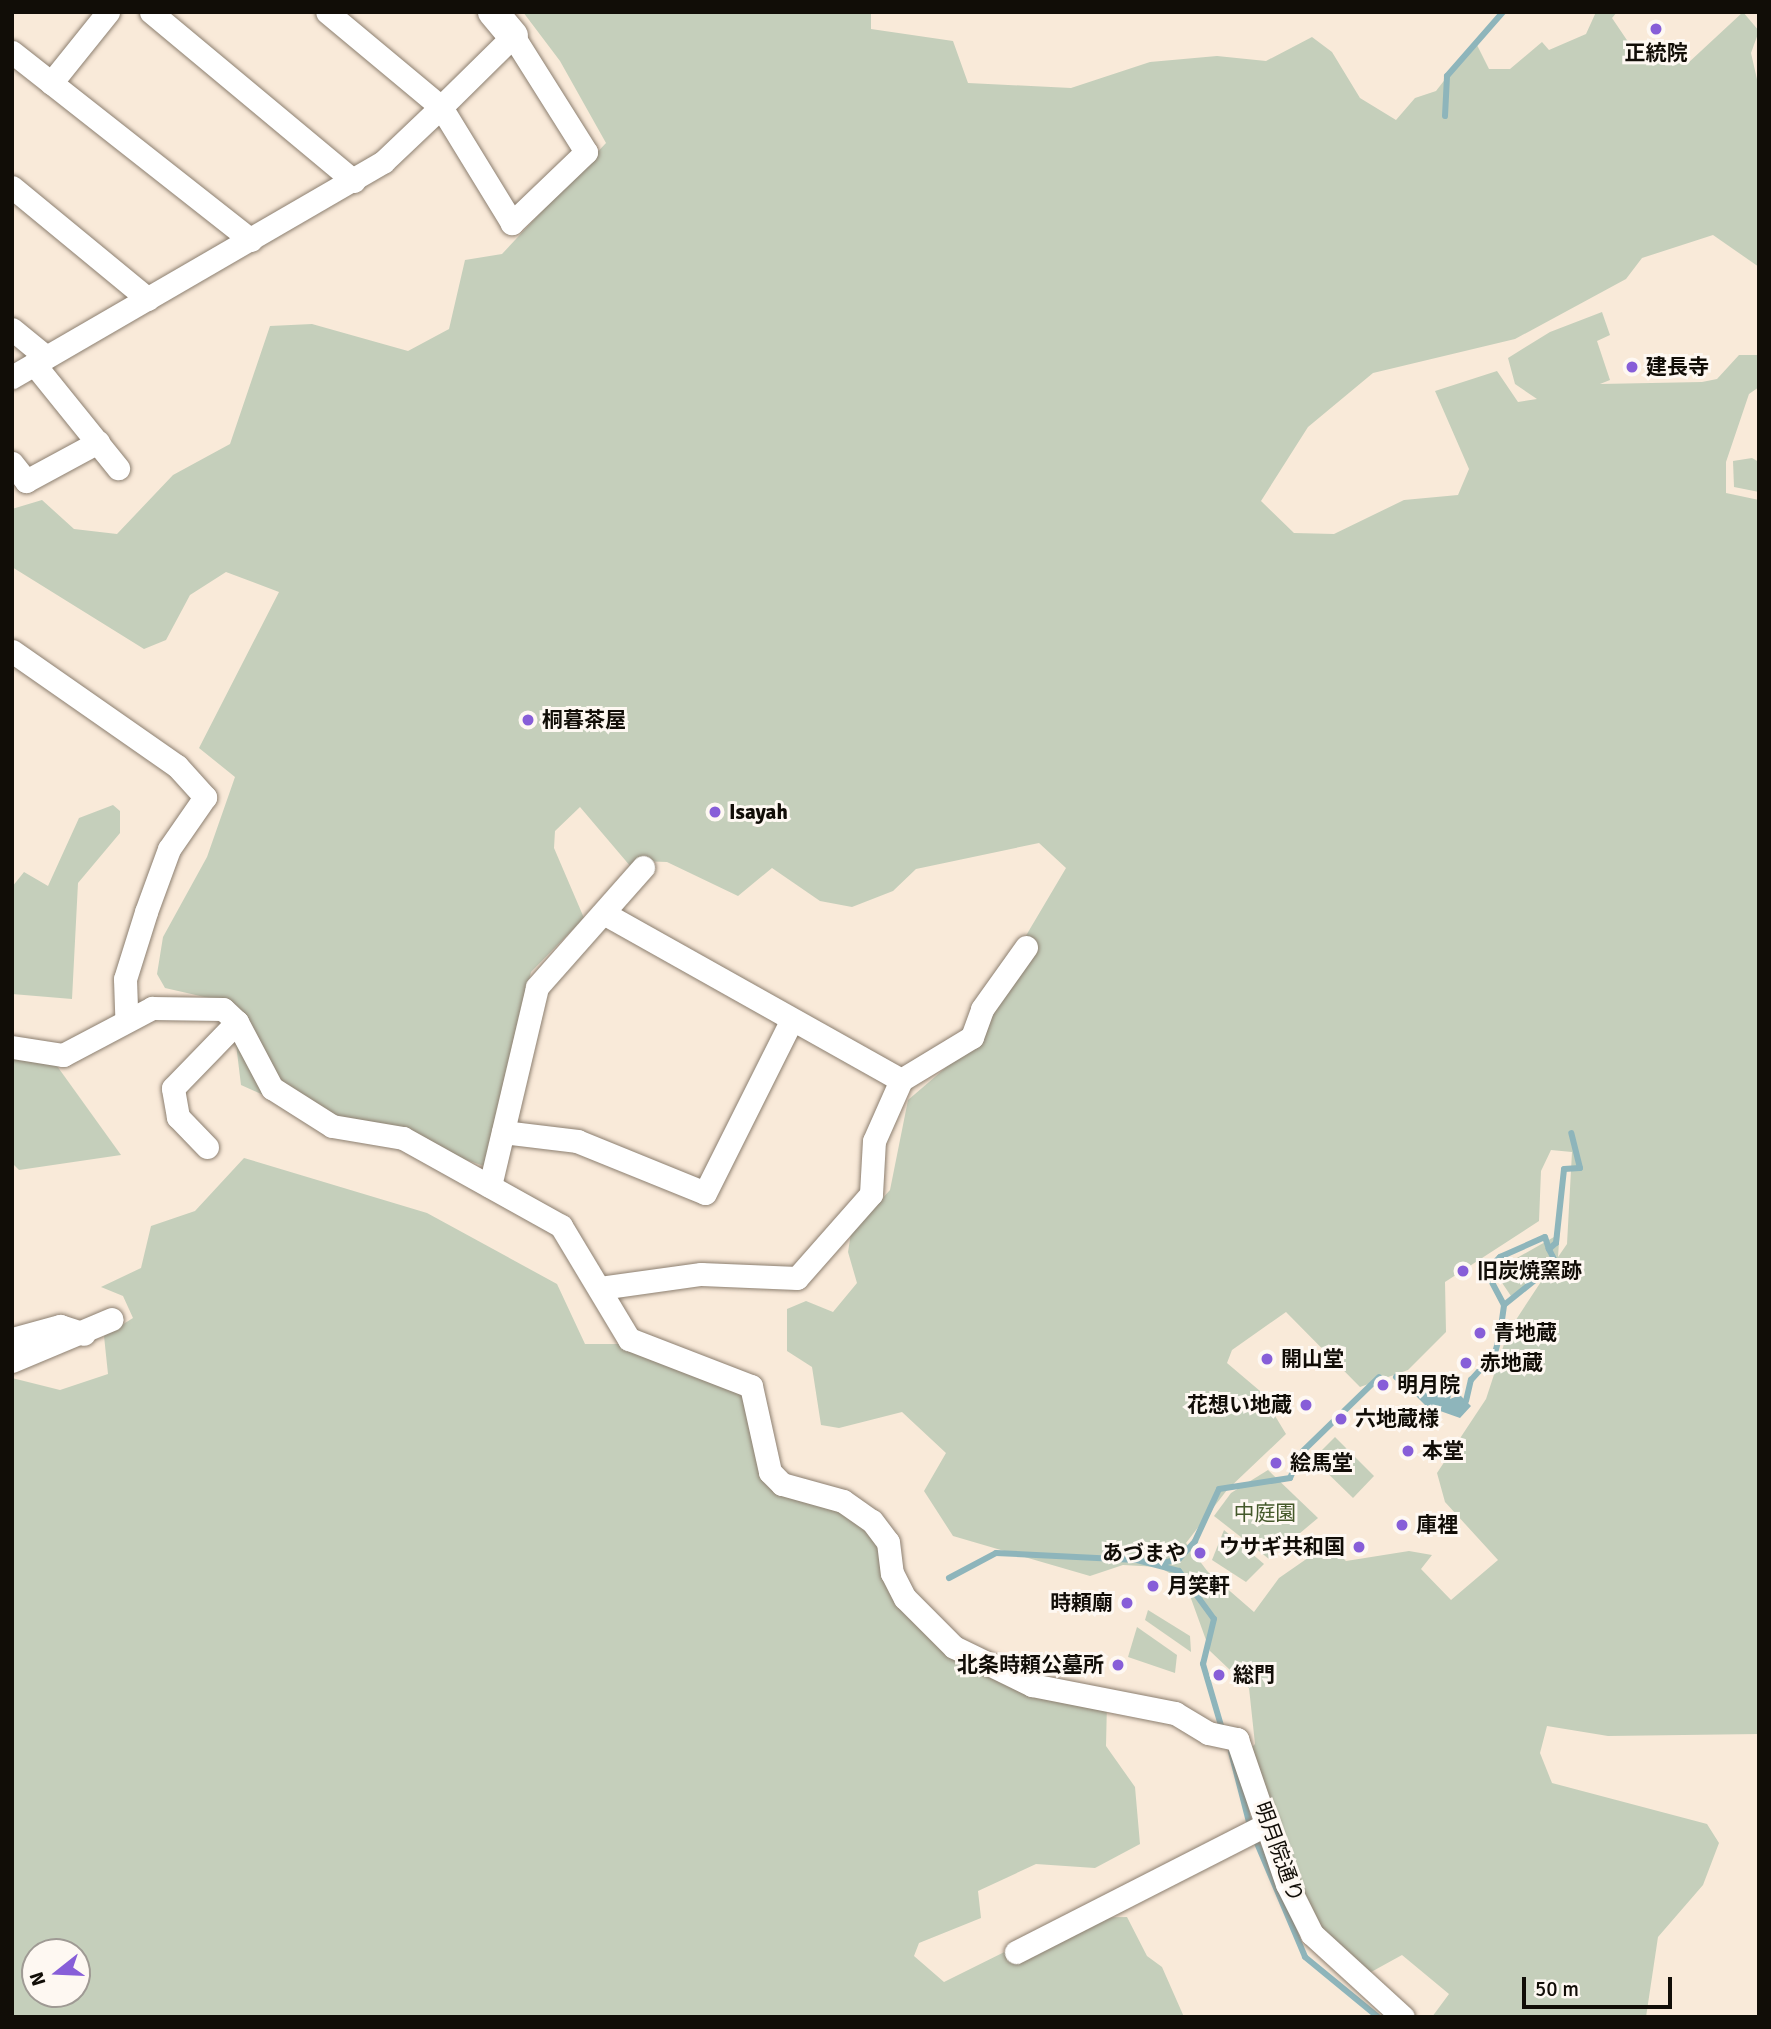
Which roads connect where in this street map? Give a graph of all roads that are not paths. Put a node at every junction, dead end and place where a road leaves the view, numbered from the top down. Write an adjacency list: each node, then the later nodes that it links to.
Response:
1 (108, 12): 7 (street)
2 (150, 12): 9 (street)
3 (327, 12): 8 (street)
4 (493, 12): 5 (street)
5 (513, 36): 8 (street); 8 (street)
6 (12, 52): 7 (street)
7 (51, 83): 11 (street)
8 (441, 107): 9 (street)
9 (354, 181): 11 (street)
10 (12, 187): 12 (street)
11 (251, 240): 12 (street)
12 (149, 299): 14 (street)
13 (12, 330): 14 (street)
14 (40, 361): 15 (street); 16 (street)
15 (12, 377)
16 (98, 442): 17 (street); 18 (street)
17 (12, 463)
18 (118, 468)
19 (12, 651): 23 (street)
20 (643, 867): 21 (street)
21 (605, 914): 25 (street); 28 (street)
22 (1026, 947): 27 (street)
23 (126, 1017): 24 (street); 26 (street)
24 (237, 1022): 29 (street); 30 (street)
25 (790, 1023): 27 (street); 28 (street)
26 (12, 1047)
27 (901, 1080): 31 (street)
28 (503, 1132): 30 (street)
29 (207, 1147)
30 (490, 1186): 31 (street)
31 (600, 1288): 36 (street, 明月院通り)
32 (112, 1319): 33 (street)
33 (84, 1334): 34 (street); 35 (street)
34 (12, 1339)
35 (12, 1361)
36 (1254, 1829): 37 (street); 38 (street, 明月院通り)
37 (1016, 1952)
38 (1388, 2013)

